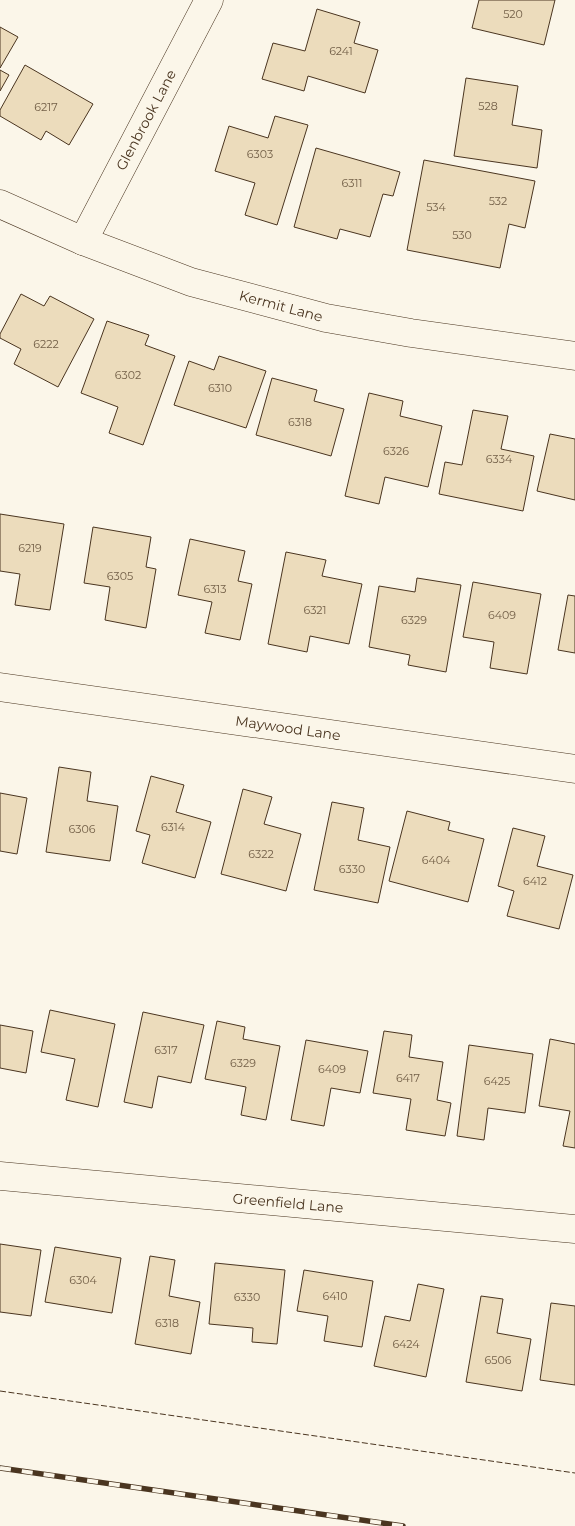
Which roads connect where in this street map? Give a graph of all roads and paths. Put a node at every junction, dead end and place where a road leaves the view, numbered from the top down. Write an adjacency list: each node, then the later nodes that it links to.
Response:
1 (209, 0): 3 (street, Glenbrook Lane)
2 (0, 204): 3 (street, Kermit Lane)
3 (83, 241): 4 (street, Kermit Lane)
4 (575, 356)
5 (0, 687): 6 (street, Maywood Lane)
6 (575, 769)
7 (0, 1176): 8 (street, Greenfield Lane)
8 (575, 1229)

